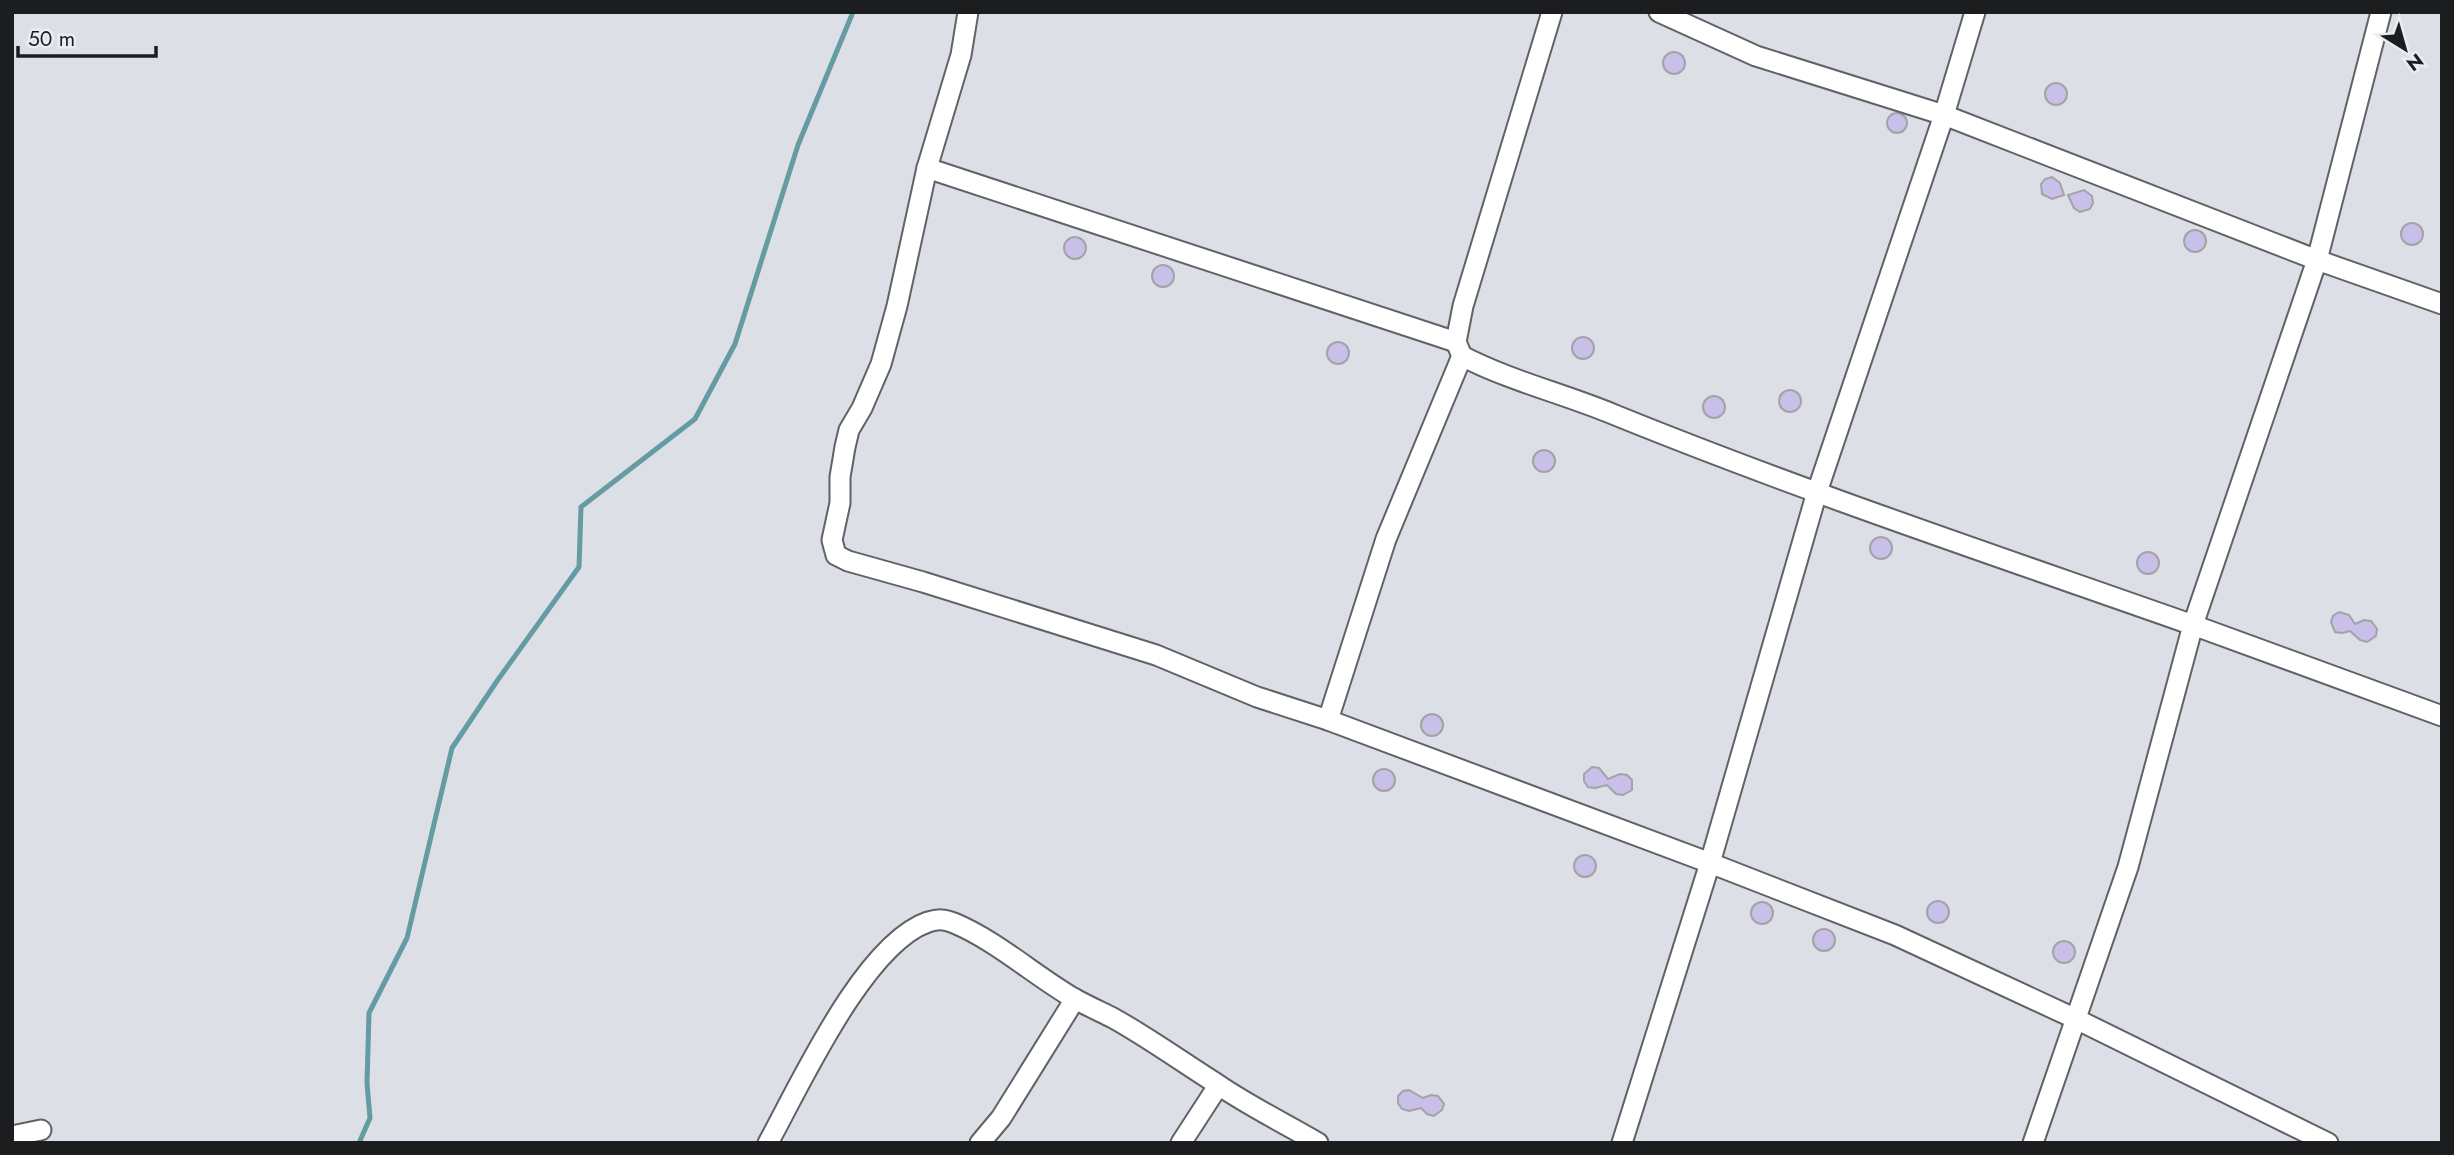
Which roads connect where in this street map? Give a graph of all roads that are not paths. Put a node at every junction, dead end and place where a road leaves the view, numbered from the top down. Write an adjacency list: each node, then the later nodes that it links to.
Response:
1 (968, 12): 7 (street)
2 (1552, 12): 10 (street)
3 (1659, 12): 6 (street)
4 (1975, 12): 6 (street)
5 (2381, 12): 8 (street)
6 (1944, 115): 8 (street); 11 (street)
7 (927, 168): 10 (street); 14 (street)
8 (2317, 260): 9 (street); 12 (street)
9 (2442, 304)
10 (1459, 349): 11 (street); 14 (street)
11 (1817, 492): 12 (street); 15 (street)
12 (2193, 625): 13 (street); 17 (street)
13 (2442, 716)
14 (1328, 720): 15 (street)
15 (1710, 863): 17 (street); 25 (street)
16 (1075, 999): 18 (street); 21 (street); 22 (street)
17 (2076, 1019): 26 (street); 27 (street)
18 (1219, 1086): 23 (street); 24 (street)
19 (41, 1130): 20 (street)
20 (12, 1136)
21 (768, 1143)
22 (980, 1143)
23 (1181, 1143)
24 (1318, 1143)
25 (1622, 1143)
26 (2032, 1143)
27 (2328, 1143)

